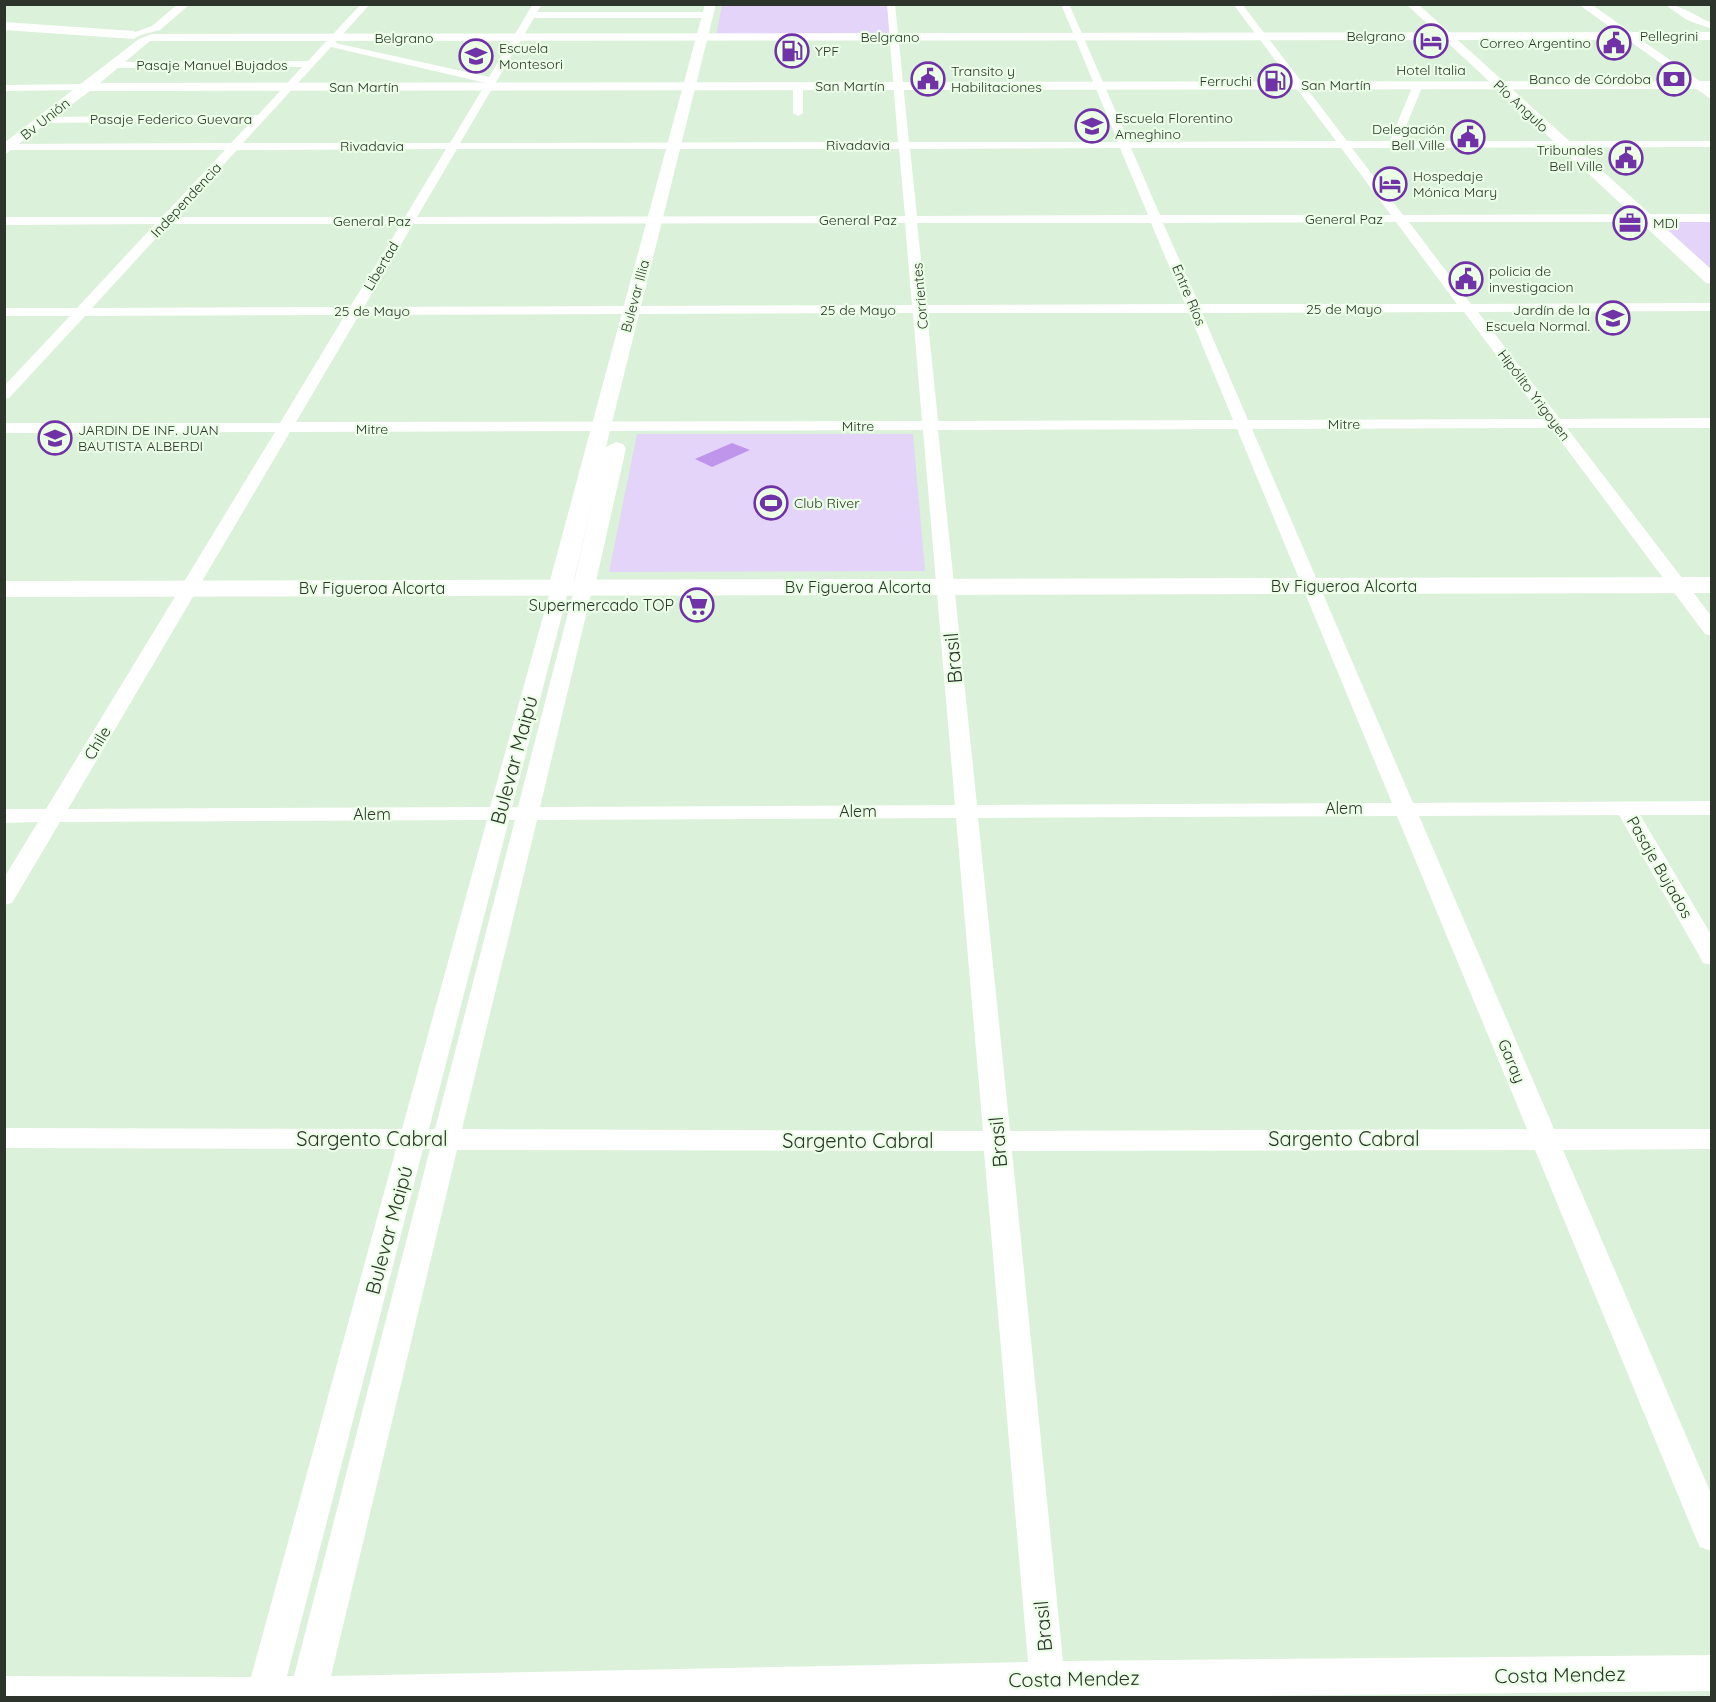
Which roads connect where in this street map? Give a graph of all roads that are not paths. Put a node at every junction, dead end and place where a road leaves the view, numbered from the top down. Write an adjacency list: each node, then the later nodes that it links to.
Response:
1 (185, 4): 22 (street)
2 (195, 4): 22 (street)
3 (366, 4): 23 (street, Independencia)
4 (891, 4): 20 (street, Corrientes)
5 (1065, 4): 14 (street, Entre Ríos)
6 (1237, 4): 15 (street, Hipólito Yrigoyen)
7 (1411, 4): 16 (street, Pío Angulo)
8 (1583, 4): 17 (street)
9 (1668, 4): 13 (street)
10 (713, 8): 11 (street); 19 (street, Bulevar Illia)
11 (534, 10): 21 (street, Libertad)
12 (4, 26): 22 (main road, Belgrano)
13 (1712, 26)
14 (1079, 36): 15 (main road, Belgrano); 20 (main road, Belgrano); 35 (street, Entre Ríos)
15 (1261, 36): 16 (main road, Belgrano); 29 (street, Hipólito Yrigoyen)
16 (1445, 36): 17 (main road, Belgrano); 36 (street, Pío Angulo)
17 (1627, 36): 18 (main road, Pellegrini); 27 (street)
18 (1712, 36)
19 (707, 37): 20 (main road, Belgrano); 21 (main road, Belgrano); 32 (street, Bulevar Illia)
20 (893, 37): 34 (street, Corrientes)
21 (517, 38): 23 (main road, Belgrano); 28 (street, Libertad)
22 (135, 41): 23 (main road, Belgrano); 25 (main road, Bv Unión)
23 (332, 41): 24 (street, Independencia); 28 (street)
24 (311, 64): 25 (street, Pasaje Manuel Bujados); 38 (street, Independencia)
25 (113, 65): 37 (main road, Bv Unión)
26 (1712, 71): 27 (street)
27 (1689, 80): 31 (main road, San Martín); 36 (main road, San Martín); 40 (street)
28 (490, 83): 32 (main road, San Martín); 38 (main road, San Martín); 52 (street, Libertad)
29 (1299, 85): 30 (main road, San Martín); 35 (main road, San Martín); 44 (street, Hipólito Yrigoyen)
30 (1418, 85): 36 (main road, San Martín); 45 (street)
31 (1712, 85)
32 (695, 86): 33 (main road, San Martín); 48 (street, Bulevar Illia)
33 (798, 86): 34 (main road, San Martín); 41 (street)
34 (900, 86): 35 (main road, San Martín); 49 (street, Corrientes)
35 (1100, 86): 50 (street, Entre Ríos)
36 (1499, 86): 46 (street, Pío Angulo)
37 (85, 87): 38 (main road, San Martín); 39 (street, San Martín); 43 (main road, Bv Unión)
38 (290, 87): 42 (street, Independencia)
39 (4, 88)
40 (1712, 96)
41 (798, 113)
42 (262, 118): 43 (street, Pasaje Federico Guevara); 51 (street, Independencia)
43 (44, 120): 53 (main road, Bv Unión)
44 (1343, 144): 45 (street, Rivadavia); 50 (street, Rivadavia); 55 (street, Hipólito Yrigoyen)
45 (1394, 144): 46 (street, Rivadavia)
46 (1562, 144): 47 (street, Rivadavia); 56 (street, Pío Angulo)
47 (1712, 144)
48 (680, 145): 49 (street, Rivadavia); 52 (street, Rivadavia); 58 (street, Bulevar Illia)
49 (906, 145): 50 (street, Rivadavia); 59 (street, Corrientes)
50 (1125, 145): 54 (street, Entre Ríos)
51 (236, 146): 52 (street, Rivadavia); 53 (street, Rivadavia); 61 (street, Independencia)
52 (453, 146): 62 (street, Libertad)
53 (6, 148)
54 (1157, 219): 55 (street, General Paz); 59 (street, General Paz); 65 (street, Entre Ríos)
55 (1400, 219): 56 (street, General Paz); 66 (street, Hipólito Yrigoyen)
56 (1643, 219): 57 (street, General Paz); 63 (street, Pío Angulo)
57 (1712, 219)
58 (662, 220): 59 (street, General Paz); 62 (street, General Paz); 69 (street, Bulevar Illia)
59 (913, 220): 67 (street, Corrientes)
60 (4, 221): 61 (street, General Paz)
61 (167, 221): 62 (street, General Paz); 71 (street, Independencia)
62 (408, 221): 68 (street, Libertad)
63 (1712, 279)
64 (1712, 307): 66 (street, 25 de Mayo)
65 (1195, 309): 66 (street, 25 de Mayo); 67 (street, 25 de Mayo); 79 (street, Entre Ríos)
66 (1468, 309): 77 (street, Hipólito Yrigoyen)
67 (921, 310): 69 (street, 25 de Mayo); 80 (street, Corrientes)
68 (354, 311): 69 (street, 25 de Mayo); 71 (street, 25 de Mayo); 84 (street, Libertad)
69 (640, 311): 72 (street, Bulevar Illia); 82 (street, Bulevar Illia)
70 (4, 312): 71 (street, 25 de Mayo)
71 (83, 312): 74 (street, Independencia)
72 (634, 369)
73 (4, 371): 74 (street)
74 (26, 371): 75 (street, Independencia)
75 (4, 395)
76 (626, 404): 83 (street)
77 (1555, 423): 78 (street, Mitre); 79 (street, Mitre); 85 (street, Hipólito Yrigoyen)
78 (1712, 423)
79 (1243, 425): 80 (street, Mitre); 87 (street, Entre Ríos)
80 (932, 426): 83 (street, Mitre); 89 (street, Corrientes)
81 (4, 428): 84 (street, Mitre)
82 (602, 428): 83 (street, Mitre); 84 (street, Mitre); 88 (street, Bulevar Illia)
83 (621, 428): 88 (street)
84 (284, 429): 91 (street, Libertad)
85 (1678, 585): 86 (main road, Bv Figueroa Alcorta); 87 (main road, Bv Figueroa Alcorta); 92 (street, Hipólito Yrigoyen)
86 (1712, 585)
87 (1311, 586): 89 (main road, Bv Figueroa Alcorta); 93 (street, Garay)
88 (572, 587): 89 (main road, Bv Figueroa Alcorta); 91 (main road, Bv Figueroa Alcorta); 97 (street, Bulevar Maipú); 98 (street, Bulevar Maipú)
89 (947, 587): 96 (street, Brasil)
90 (4, 589): 91 (main road, Bv Figueroa Alcorta)
91 (189, 589): 100 (street, Chile)
92 (1712, 630)
93 (1405, 808): 95 (street, Alem); 96 (street, Alem); 105 (street, Garay)
94 (1712, 808): 95 (street, Alem)
95 (1626, 809): 102 (street, Pasaje Bujados)
96 (967, 810): 98 (street, Alem); 108 (street, Brasil)
97 (500, 813): 98 (street, Alem); 100 (street, Alem); 104 (street, Bulevar Maipú)
98 (527, 813): 106 (street, Bulevar Maipú)
99 (4, 816): 100 (street, Alem)
100 (54, 816): 101 (street, Chile)
101 (4, 898)
102 (1712, 957)
103 (4, 1138): 104 (street, Sargento Cabral)
104 (413, 1138): 106 (street, Sargento Cabral); 114 (street, Bulevar Maipú)
105 (1544, 1138): 107 (street, Sargento Cabral); 108 (street, Sargento Cabral); 109 (street, Garay)
106 (445, 1139): 108 (street, Sargento Cabral); 113 (street, Bulevar Maipú)
107 (1712, 1139)
108 (998, 1141): 111 (street, Brasil)
109 (1712, 1536)
110 (1712, 1673): 111 (street, Costa Mendez)
111 (1048, 1688): 113 (street, Costa Mendez)
112 (4, 1694): 114 (street, Costa Mendez)
113 (307, 1695): 114 (street, Costa Mendez)
114 (263, 1696)

